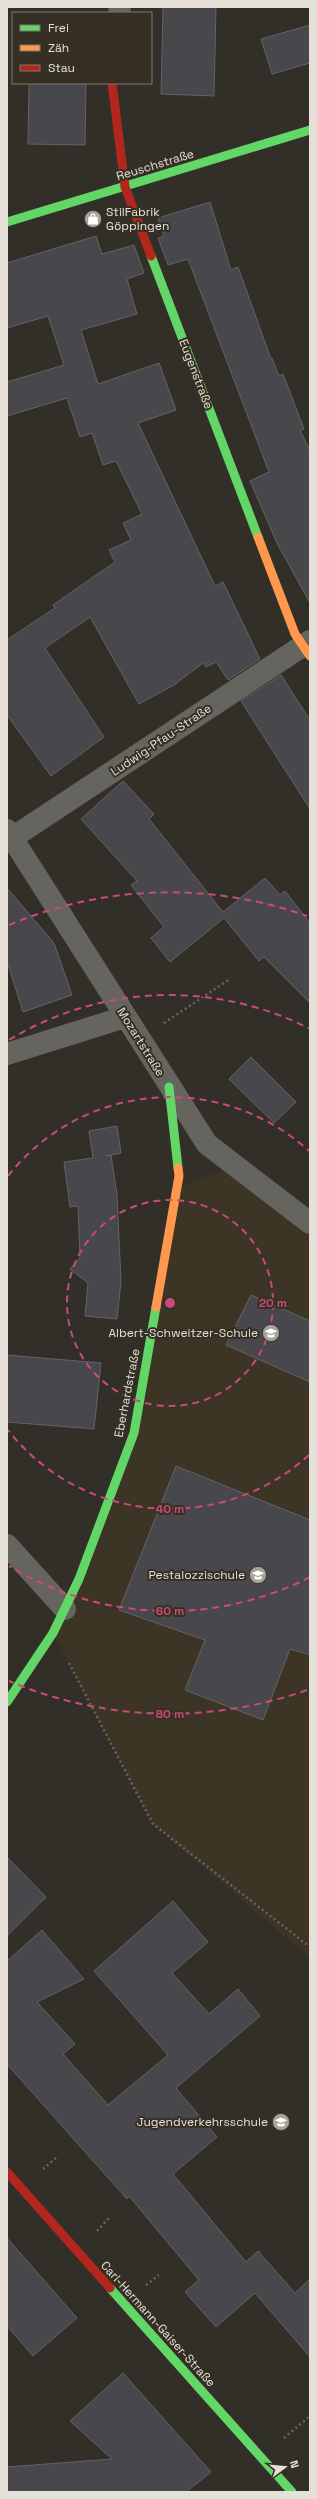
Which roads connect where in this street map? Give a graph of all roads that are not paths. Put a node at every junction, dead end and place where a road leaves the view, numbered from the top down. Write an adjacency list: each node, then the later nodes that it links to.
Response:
1 (112, 84): 3 (street, Eugenstraße)
2 (310, 130): 3 (street, Reuschstraße)
3 (125, 187): 4 (street, Reuschstraße); 5 (street, Eugenstraße)
4 (7, 222)
5 (308, 647): 6 (street, Ludwig-Pfau-Straße)
6 (10, 834): 7 (street, Mozartstraße)
7 (125, 1017): 8 (street); 9 (street, Mozartstraße)
8 (7, 1054)
9 (169, 1087): 10 (street, Mozartstraße); 12 (street, Eberhardstraße)
10 (310, 1223)
11 (7, 1545): 12 (street)
12 (66, 1609): 13 (street, Eberhardstraße)
13 (7, 1702)
14 (7, 2172): 15 (street, Carl-Hermann-Gaiser-Straße)
15 (292, 2492)

